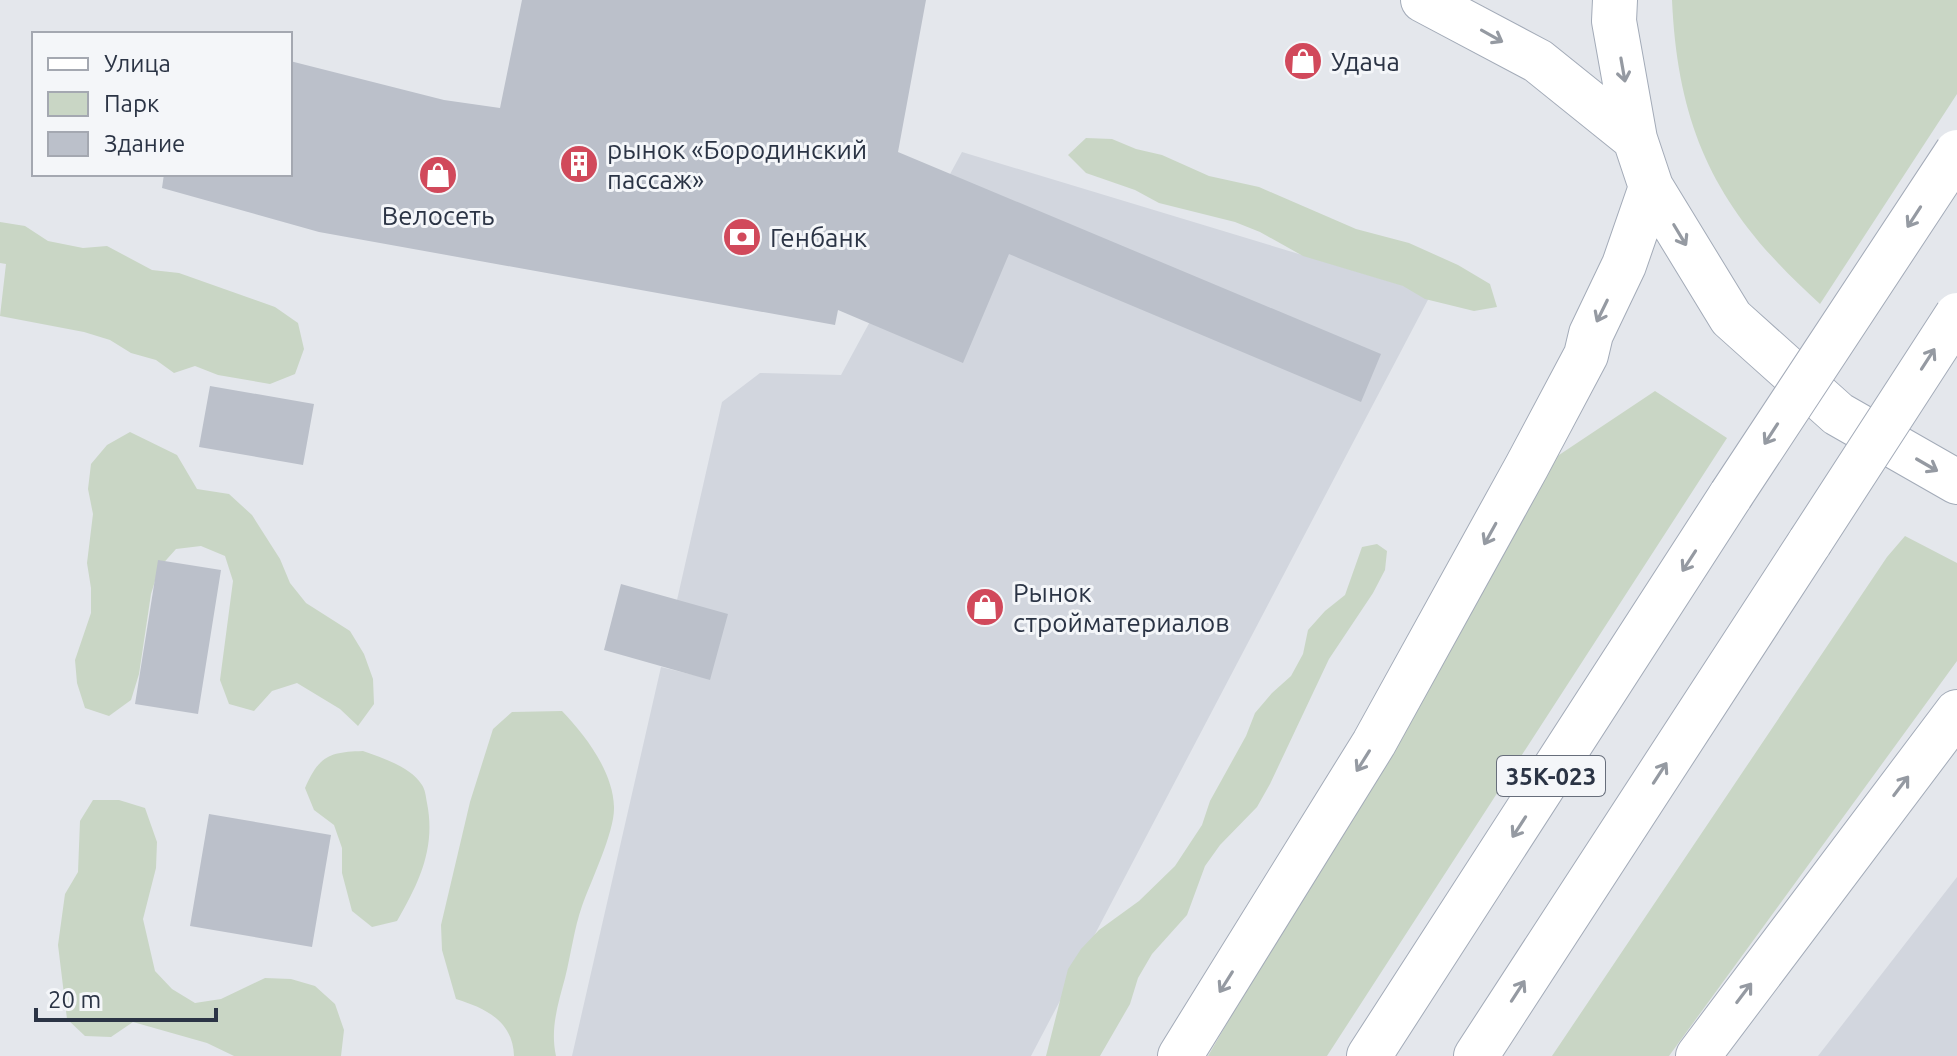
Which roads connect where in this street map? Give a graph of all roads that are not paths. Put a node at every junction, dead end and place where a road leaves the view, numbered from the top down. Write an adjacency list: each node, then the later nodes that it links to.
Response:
1 (1423, 0): 3 (main road, one-way to 3)
2 (1615, 0): 3 (main road, one-way to 3)
3 (1635, 139): 5 (main road)
4 (1957, 152): 10 (main road, 35К-023, one-way to 10, bridge)
5 (1651, 187): 7 (main road, one-way to 7); 9 (main road, one-way to 9)
6 (1957, 315): 11 (main road, 35К-023, one-way to 6, bridge)
7 (1957, 482)
8 (1957, 712): 12 (main road, one-way to 8)
9 (1180, 1056)
10 (1369, 1056)
11 (1476, 1056)
12 (1698, 1056)

